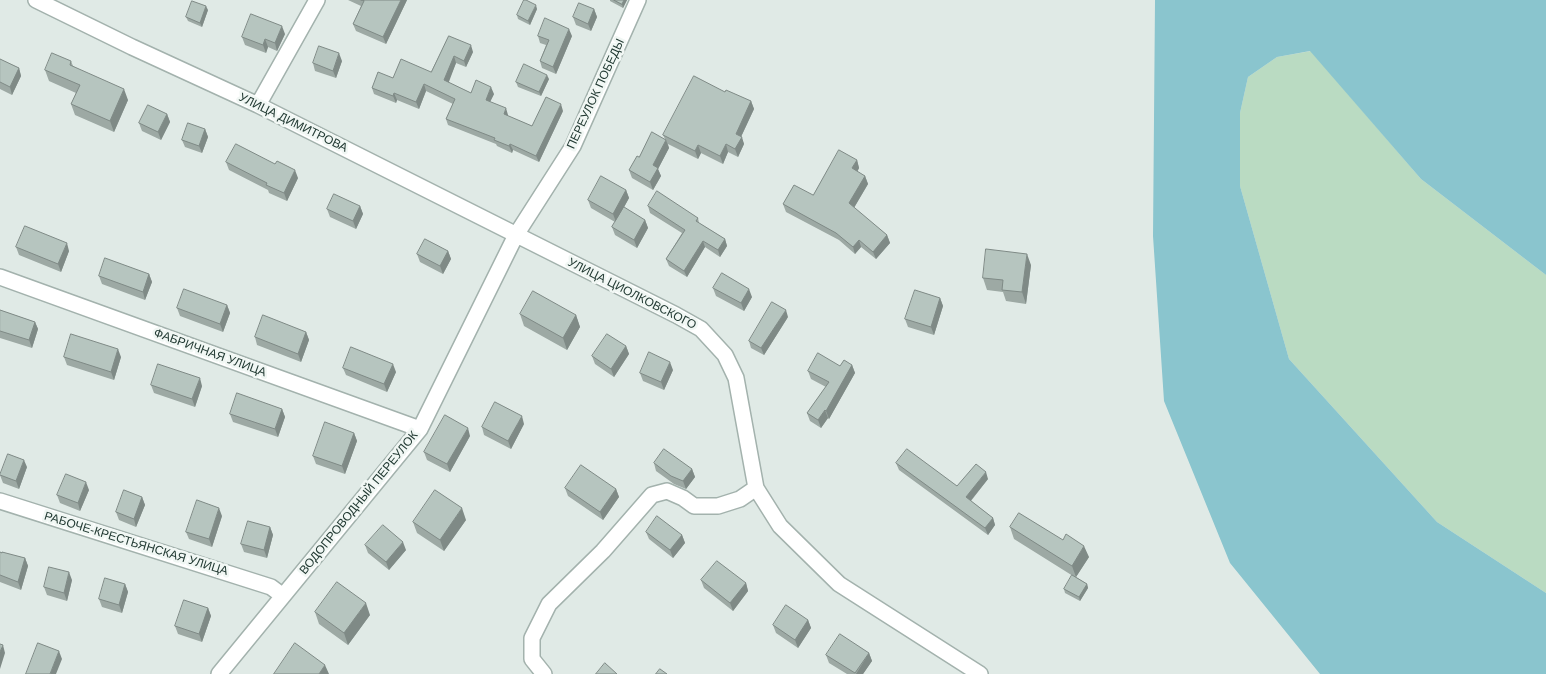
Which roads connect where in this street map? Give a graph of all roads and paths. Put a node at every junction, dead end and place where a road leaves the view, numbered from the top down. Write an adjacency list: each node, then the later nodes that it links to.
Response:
1 (36, 0): 4 (street, УЛИЦА ДИМИТРОВА)
2 (317, 0): 4 (street)
3 (638, 0): 5 (street, ПЕРЕУЛОК ПОБЕДЫ)
4 (258, 105): 5 (street, УЛИЦА ДИМИТРОВА)
5 (516, 235): 6 (street, УЛИЦА ДИМИТРОВА); 8 (street, ВОДОПРОВОДНЫЙ ПЕРЕУЛОК)
6 (548, 251): 9 (street, УЛИЦА ЦИОЛКОВСКОГО)
7 (0, 277): 8 (street, ФАБРИЧНАЯ УЛИЦА)
8 (420, 429): 11 (street, ВОДОПРОВОДНЫЙ ПЕРЕУЛОК)
9 (756, 488): 13 (street); 14 (street, УЛИЦА ЦИОЛКОВСКОГО)
10 (0, 502): 11 (street, РАБОЧЕ-КРЕСТЬЯНСКАЯ УЛИЦА)
11 (277, 591): 12 (street, ВОДОПРОВОДНЫЙ ПЕРЕУЛОК)
12 (219, 674)
13 (544, 674)
14 (980, 674)

